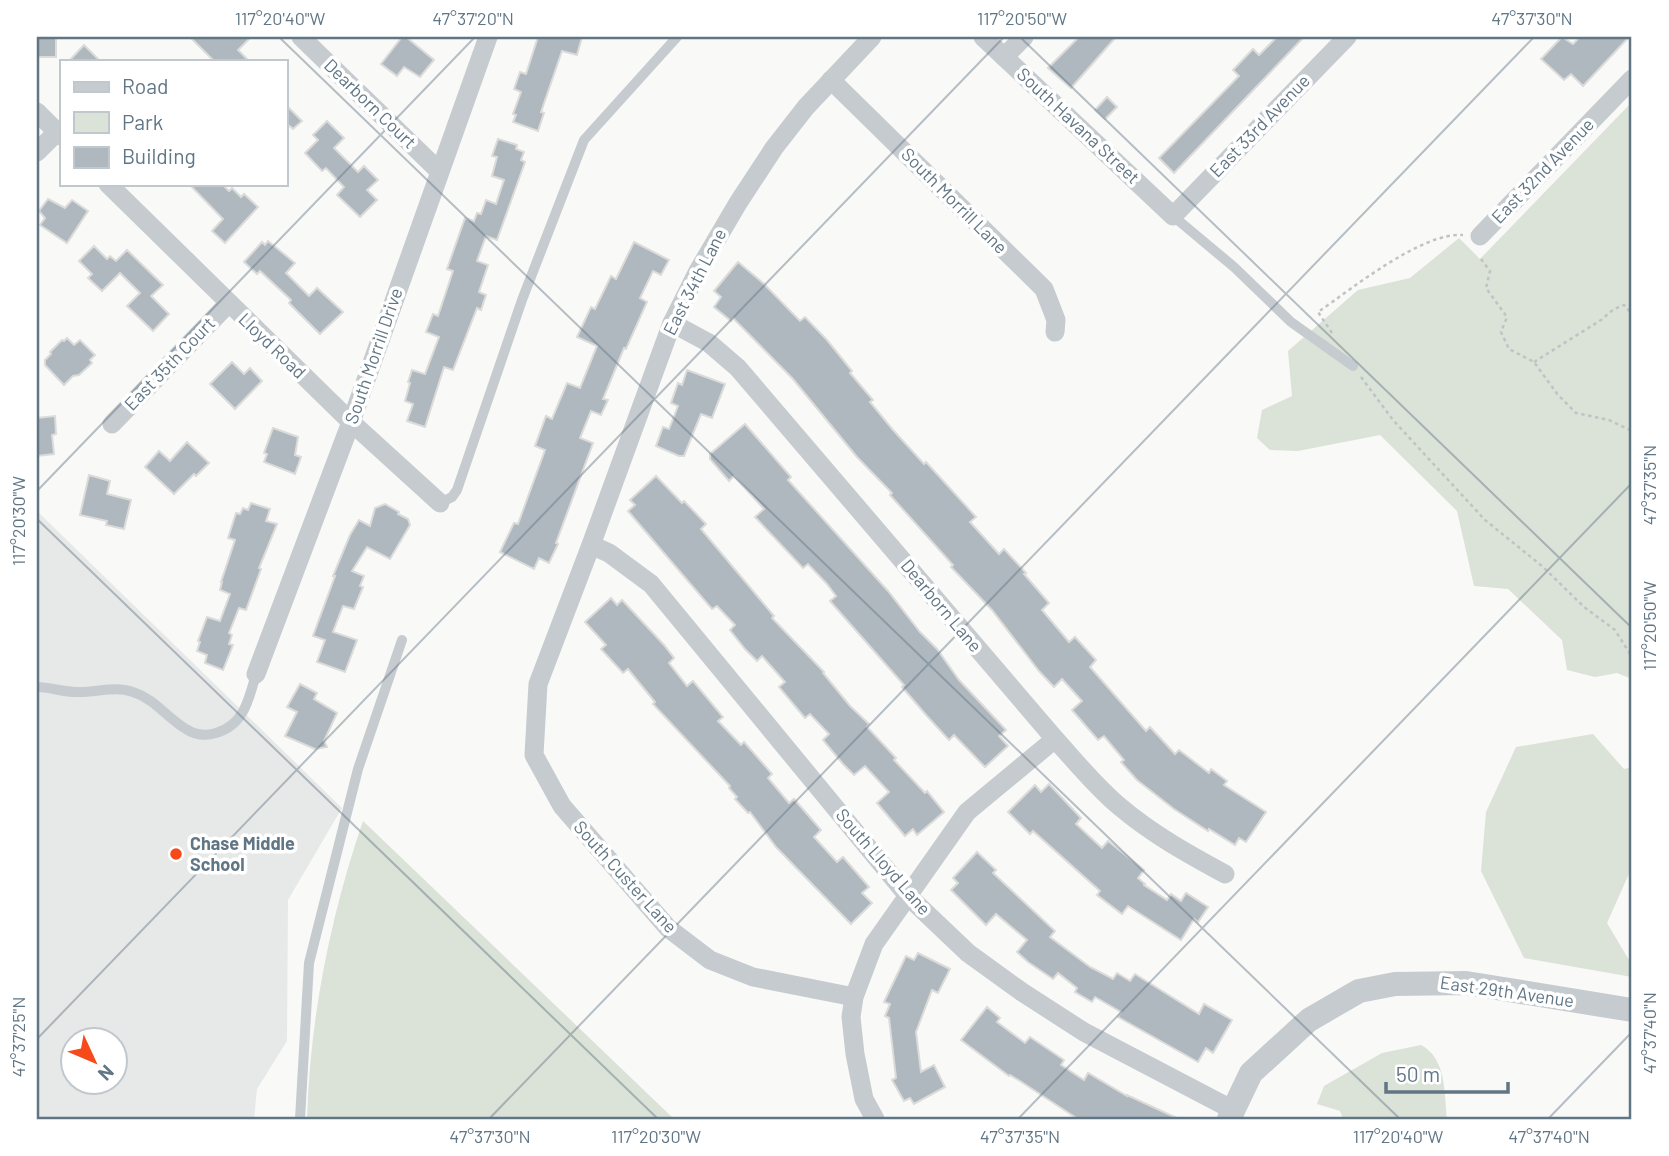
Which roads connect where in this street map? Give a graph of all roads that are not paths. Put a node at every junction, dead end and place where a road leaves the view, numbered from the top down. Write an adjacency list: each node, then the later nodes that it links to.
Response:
1 (301, 37): 14 (street, Dearborn Court)
2 (488, 37): 14 (street, South Morrill Drive)
3 (677, 37): 24 (lane)
4 (872, 37): 10 (street, East 34th Lane)
5 (984, 37): 8 (street, South Havana Street)
6 (1024, 37): 8 (street)
7 (1347, 37): 16 (street, East 33rd Avenue)
8 (1004, 57): 16 (street, South Havana Street)
9 (1632, 79): 17 (street, East 32nd Avenue)
10 (831, 80): 19 (street, East 34th Lane); 20 (street, South Morrill Lane)
11 (37, 112): 12 (street)
12 (59, 134): 13 (street)
13 (37, 152)
14 (439, 171): 22 (street, South Morrill Drive)
15 (110, 186): 18 (street, Lloyd Road)
16 (1173, 216): 21 (lane)
17 (1480, 236)
18 (228, 304): 22 (street, Lloyd Road); 23 (street, East 35th Court)
19 (672, 323): 25 (street, East 34th Lane); 30 (street, Dearborn Lane)
20 (1055, 332)
21 (1353, 366)
22 (351, 422): 24 (street, Lloyd Road); 28 (street, South Morrill Drive)
23 (112, 424)
24 (440, 503)
25 (591, 545): 26 (street, East 34th Lane); 32 (street, South Lloyd Lane)
26 (568, 603): 33 (street, South Custer Lane)
27 (402, 640): 36 (lane)
28 (256, 674): 29 (lane)
29 (37, 687)
30 (1055, 739): 31 (street, Dearborn Lane); 32 (street)
31 (1225, 874)
32 (908, 896): 33 (street); 35 (street, South Lloyd Lane)
33 (854, 997): 37 (street)
34 (1632, 1010): 35 (street, East 29th Avenue)
35 (1231, 1115)
36 (300, 1119)
37 (874, 1119)

